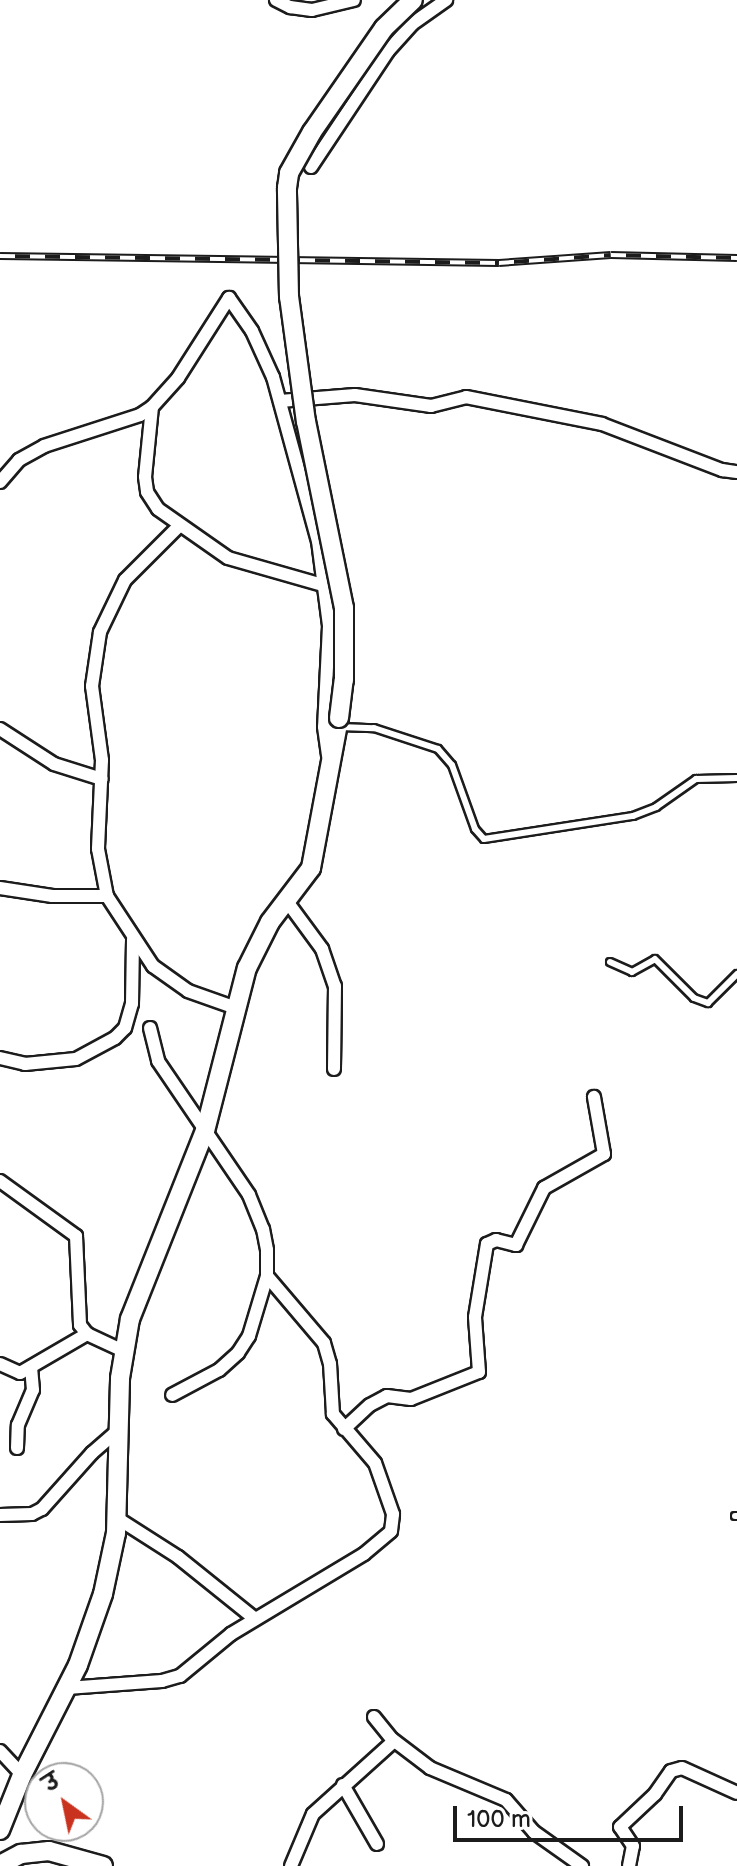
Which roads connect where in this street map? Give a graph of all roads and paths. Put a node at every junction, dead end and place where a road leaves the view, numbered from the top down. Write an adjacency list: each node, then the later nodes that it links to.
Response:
1 (276, 0): 2 (street)
2 (354, 0)
3 (413, 0): 12 (street, bridge)
4 (446, 0): 5 (street)
5 (311, 167)
6 (280, 401): 7 (street); 8 (street); 11 (street)
7 (152, 407): 9 (street); 10 (street)
8 (737, 472)
9 (0, 482)
10 (179, 526): 11 (street); 16 (street)
11 (326, 586): 14 (street)
12 (338, 723): 14 (street); 15 (lane)
13 (0, 729): 16 (street)
14 (330, 765): 19 (street)
15 (737, 778)
16 (102, 779): 18 (street)
17 (0, 888): 18 (street)
18 (107, 896): 20 (street)
19 (286, 900): 23 (street); 26 (street)
20 (133, 939): 23 (street); 25 (street)
21 (610, 962): 22 (lane)
22 (737, 974)
23 (236, 1008): 28 (street)
24 (150, 1028): 28 (street)
25 (0, 1058)
26 (334, 1069)
27 (594, 1097): 36 (street)
28 (205, 1131): 30 (street); 32 (street)
29 (0, 1181): 31 (street)
30 (267, 1276): 35 (street); 36 (street)
31 (87, 1334): 32 (street); 34 (street)
32 (123, 1351): 37 (street)
33 (0, 1364): 34 (street)
34 (31, 1367): 38 (street)
35 (172, 1395)
36 (344, 1429): 41 (street)
37 (118, 1430): 39 (street); 40 (street)
38 (17, 1448)
39 (0, 1515)
40 (117, 1518): 41 (street); 42 (street)
41 (255, 1619): 42 (street)
42 (67, 1688): 46 (street)
43 (374, 1717): 44 (street)
44 (394, 1741): 47 (street); 54 (street)
45 (0, 1751): 46 (street)
46 (22, 1775): 49 (street)
47 (343, 1785): 50 (street); 53 (street)
48 (737, 1793): 55 (street)
49 (0, 1830)
50 (377, 1844)
51 (1, 1859): 52 (street)
52 (103, 1866)
53 (291, 1866)
54 (582, 1866)
55 (629, 1866)

